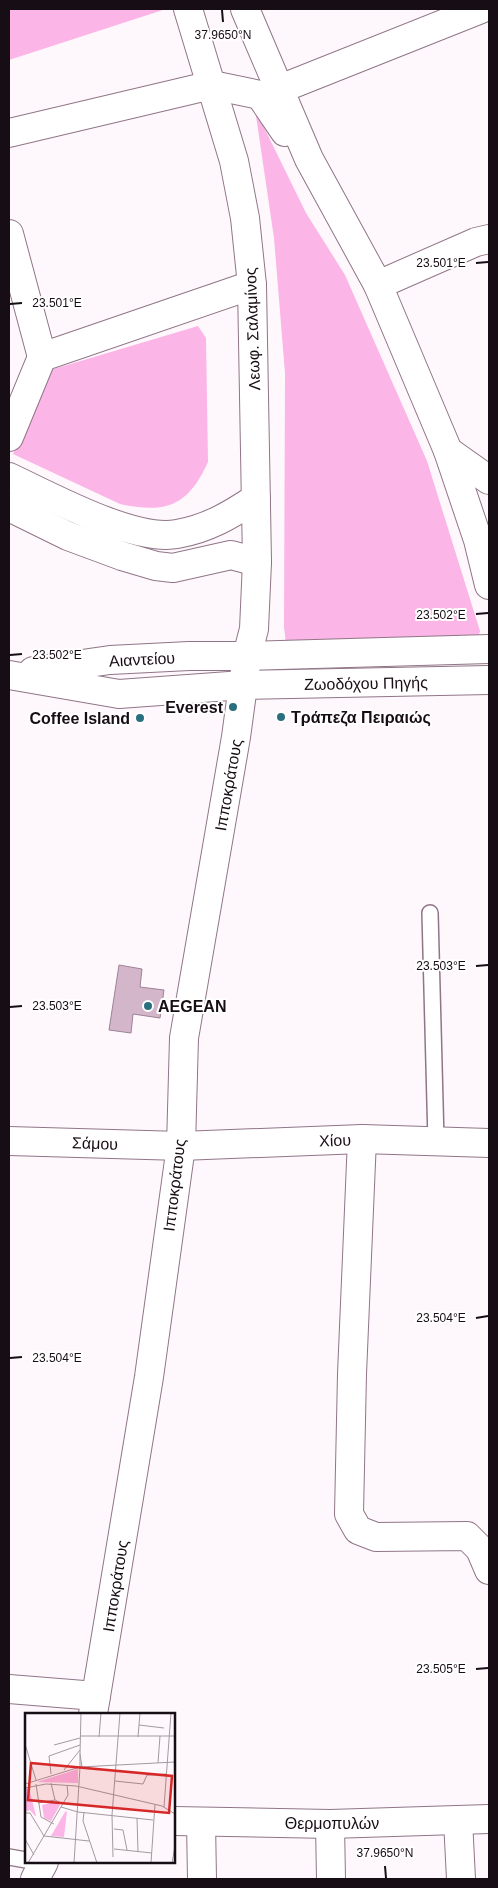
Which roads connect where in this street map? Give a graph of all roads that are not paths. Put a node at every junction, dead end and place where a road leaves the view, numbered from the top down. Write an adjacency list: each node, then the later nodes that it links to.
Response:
1 (188, 9): 4 (main road, Λεωφ. Σαλαμίνος)
2 (245, 9): 5 (main road)
3 (481, 9): 5 (main road)
4 (212, 85): 5 (main road); 6 (main road); 9 (main road, Λεωφ. Σαλαμίνος)
5 (270, 92): 10 (main road)
6 (9, 133)
7 (9, 234): 11 (main road)
8 (489, 239): 10 (main road)
9 (252, 285): 11 (main road); 16 (main road, Λεωφ. Σαλαμίνος)
10 (378, 285): 13 (main road)
11 (42, 358): 12 (main road)
12 (9, 437)
13 (448, 451): 15 (main road); 19 (main road)
14 (9, 477): 16 (main road)
15 (489, 480)
16 (256, 498): 18 (main road, Λεωφ. Σαλαμίνος)
17 (9, 506): 18 (main road)
18 (257, 562): 21 (main road, Λεωφ. Σαλαμίνος)
19 (489, 585)
20 (489, 649): 21 (main road, Ζωοδόχου Πηγής)
21 (247, 656): 22 (main road, Αιαντείου); 24 (main road, Ιπποκράτους)
22 (9, 675): 24 (main road, Αιαντείου)
23 (489, 680): 24 (main road, Ζωοδόχου Πηγής)
24 (243, 685): 30 (main road, Ιπποκράτους)
25 (430, 913): 28 (lane)
26 (362, 1139): 28 (main road, Χίου); 30 (main road, Χίου); 31 (main road)
27 (9, 1141): 30 (main road, Σάμου)
28 (436, 1141): 29 (main road, Χίου)
29 (489, 1143)
30 (180, 1146): 33 (main road, Ιπποκράτους)
31 (489, 1570)
32 (9, 1689): 33 (main road)
33 (95, 1705)
34 (489, 1819): 35 (main road, Θερμοπυλών)
35 (458, 1820): 38 (main road, Θερμοπυλών); 43 (main road)
36 (175, 1821): 37 (main road, Θερμοπυλών)
37 (201, 1822): 38 (main road, Θερμοπυλών); 41 (main road)
38 (330, 1824): 42 (main road)
39 (9, 1858): 40 (lane)
40 (25, 1862)
41 (202, 1879)
42 (331, 1879)
43 (461, 1879)

